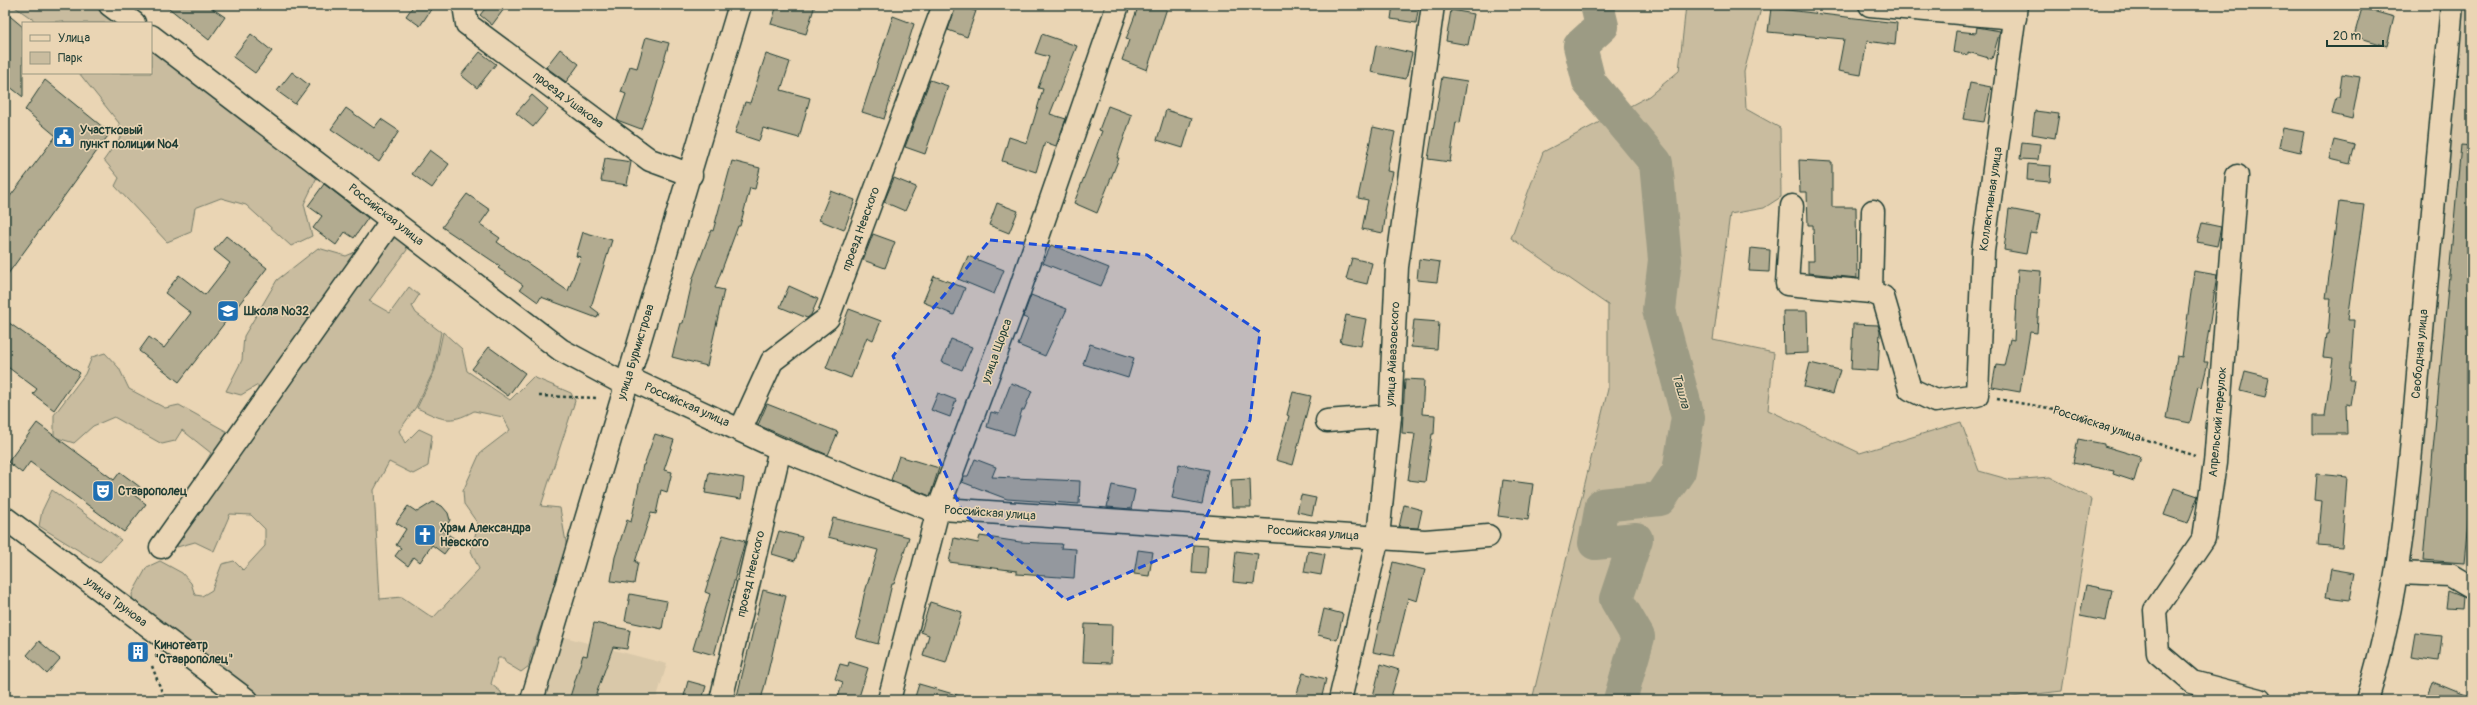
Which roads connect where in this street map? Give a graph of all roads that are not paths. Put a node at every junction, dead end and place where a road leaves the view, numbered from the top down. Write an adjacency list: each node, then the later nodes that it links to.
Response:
1 (110, 5): 10 (street)
2 (464, 5): 12 (street, проезд Ушакова)
3 (740, 5): 12 (street, улица Бурмистрова)
4 (944, 5): 21 (street, проезд Невского)
5 (1118, 5): 23 (street, улица Щорса)
6 (1434, 5): 19 (street, улица Айвазовского)
7 (1870, 5): 9 (street)
8 (2452, 5): 28 (street, Свободная улица)
9 (2016, 12): 17 (street, Коллективная улица)
10 (133, 22)
11 (152, 37): 16 (street, Российская улица)
12 (691, 175): 18 (street, улица Бурмистрова)
13 (2237, 176): 35 (street, Апрельский переулок)
14 (1792, 206): 17 (street)
15 (1873, 211): 17 (street)
16 (392, 220): 18 (street, Российская улица); 27 (street)
17 (1872, 292)
18 (627, 382): 21 (street, Российская улица); 31 (street, улица Бурмистрова)
19 (1390, 416): 20 (street); 26 (street, улица Айвазовского)
20 (1327, 421)
21 (741, 429): 22 (street, Российская улица)
22 (780, 449): 23 (street, Российская улица); 32 (street, проезд Невского)
23 (938, 510): 26 (street, Российская улица); 33 (street, улица Щорса)
24 (5, 518): 30 (street, улица Трунова)
25 (1488, 536): 26 (street, Российская улица)
26 (1378, 537): 34 (street, улица Айвазовского)
27 (161, 547)
28 (2397, 573): 29 (street); 36 (street, Свободная улица)
29 (2468, 580)
30 (237, 697)
31 (532, 700)
32 (721, 700)
33 (889, 700)
34 (1340, 700)
35 (2260, 700)
36 (2367, 700)

